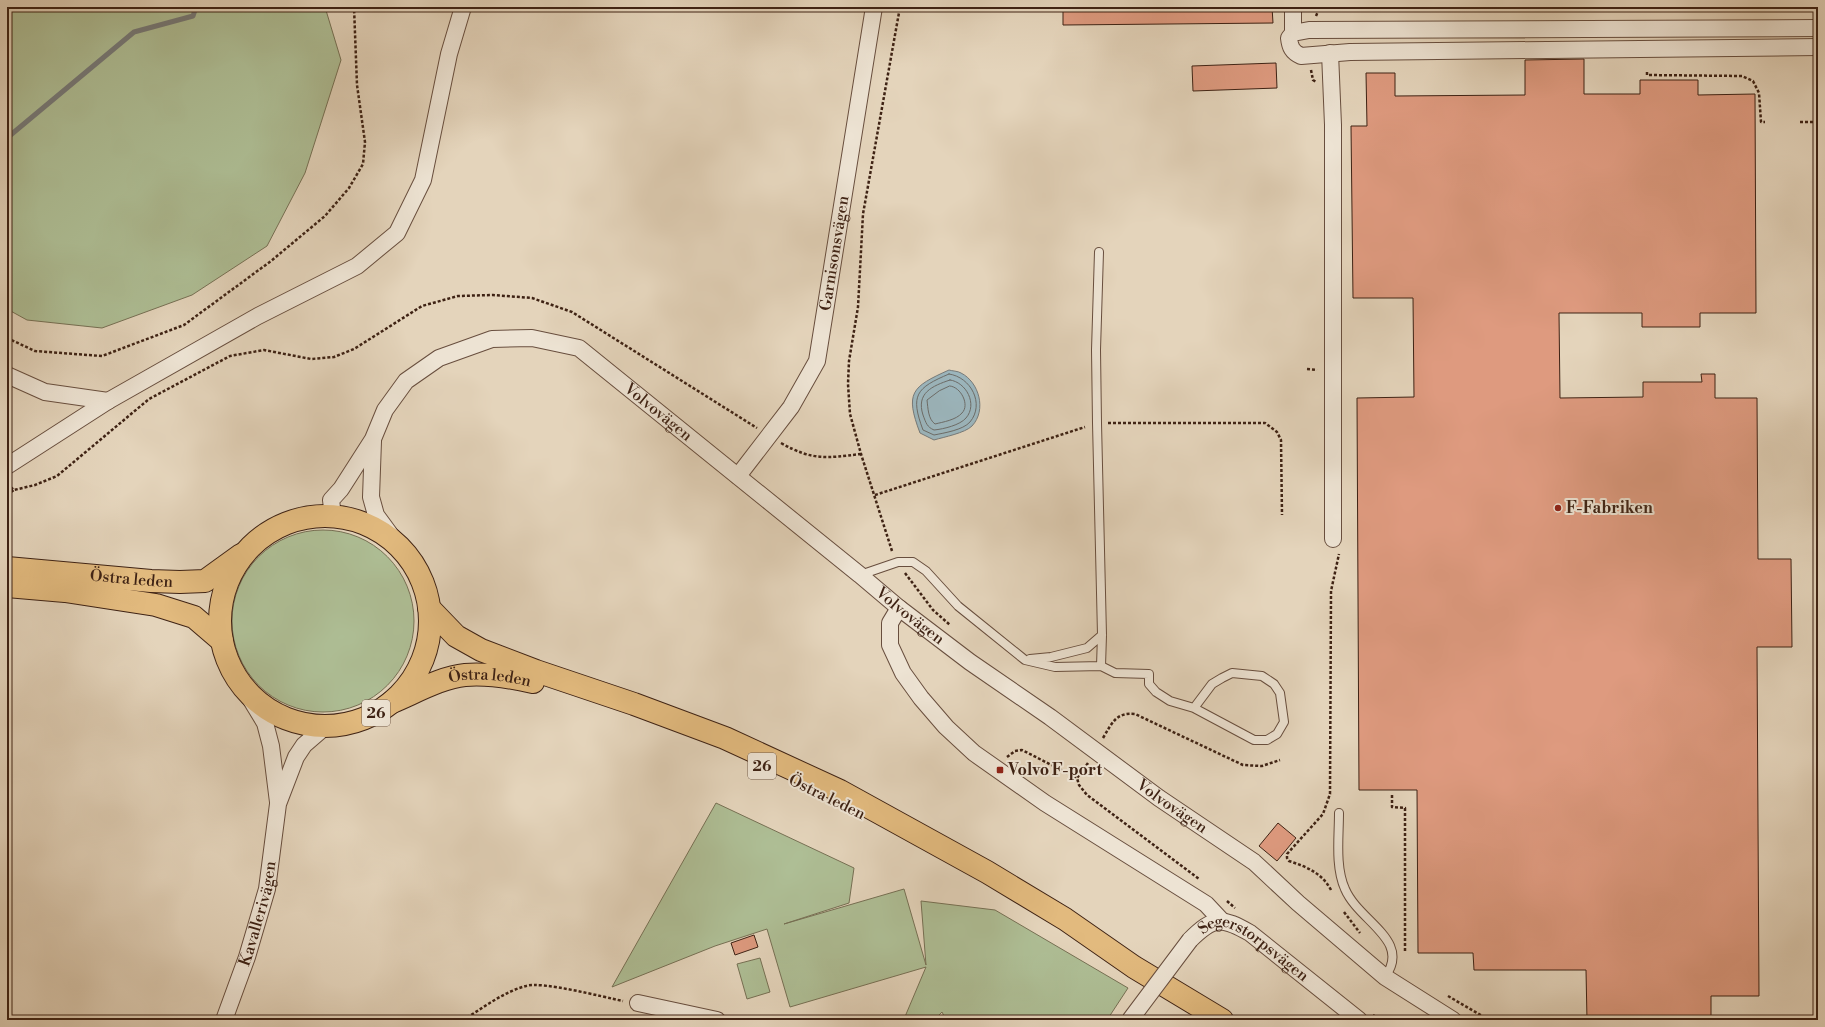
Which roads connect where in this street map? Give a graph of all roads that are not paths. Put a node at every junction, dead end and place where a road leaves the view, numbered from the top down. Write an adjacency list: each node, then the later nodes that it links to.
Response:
1 (463, 7): 10 (street)
2 (874, 7): 13 (street, Garnisonsvägen)
3 (1293, 7): 5 (street)
4 (1818, 28): 5 (street)
5 (1293, 33): 7 (street)
6 (1818, 47): 7 (street)
7 (1330, 53): 15 (street)
8 (1099, 252): 23 (lane)
9 (7, 376): 10 (street)
10 (108, 401): 12 (street)
11 (373, 439): 13 (street, Volvovägen); 14 (street); 16 (street)
12 (7, 466)
13 (738, 476): 19 (street, Volvovägen)
14 (333, 516): 16 (highway, 26); 17 (highway, 26)
15 (1337, 543)
16 (398, 545): 21 (highway, 26)
17 (247, 551): 18 (highway, Östra leden / 26); 24 (highway, 26)
18 (7, 568)
19 (860, 574): 22 (street, Volvovägen); 25 (lane)
20 (7, 586): 24 (highway, Östra leden)
21 (430, 608): 28 (highway, 26); 34 (highway, Östra leden / 26)
22 (899, 608): 33 (street); 35 (street, Volvovägen)
23 (1102, 635): 25 (lane); 26 (lane)
24 (222, 641): 27 (highway, 26)
25 (1025, 660): 26 (lane)
26 (1100, 666): 29 (lane)
27 (242, 685): 30 (highway, 26); 31 (street)
28 (392, 702): 30 (highway, 26); 34 (highway, Östra leden / 26)
29 (1194, 708): 29 (lane)
30 (326, 726): 31 (street)
31 (278, 804): 37 (street, Kavallerivägen)
32 (1339, 813): 35 (lane)
33 (1221, 920): 39 (street, Segerstorpsvägen, bridge); 41 (street, Segerstorpsvägen)
34 (1107, 948): 40 (highway, Östra leden / 26)
35 (1386, 977): 42 (street, Volvovägen)
36 (638, 1003): 38 (street)
37 (224, 1020)
38 (717, 1020)
39 (1130, 1020)
40 (1222, 1020)
41 (1359, 1020)
42 (1453, 1020)

